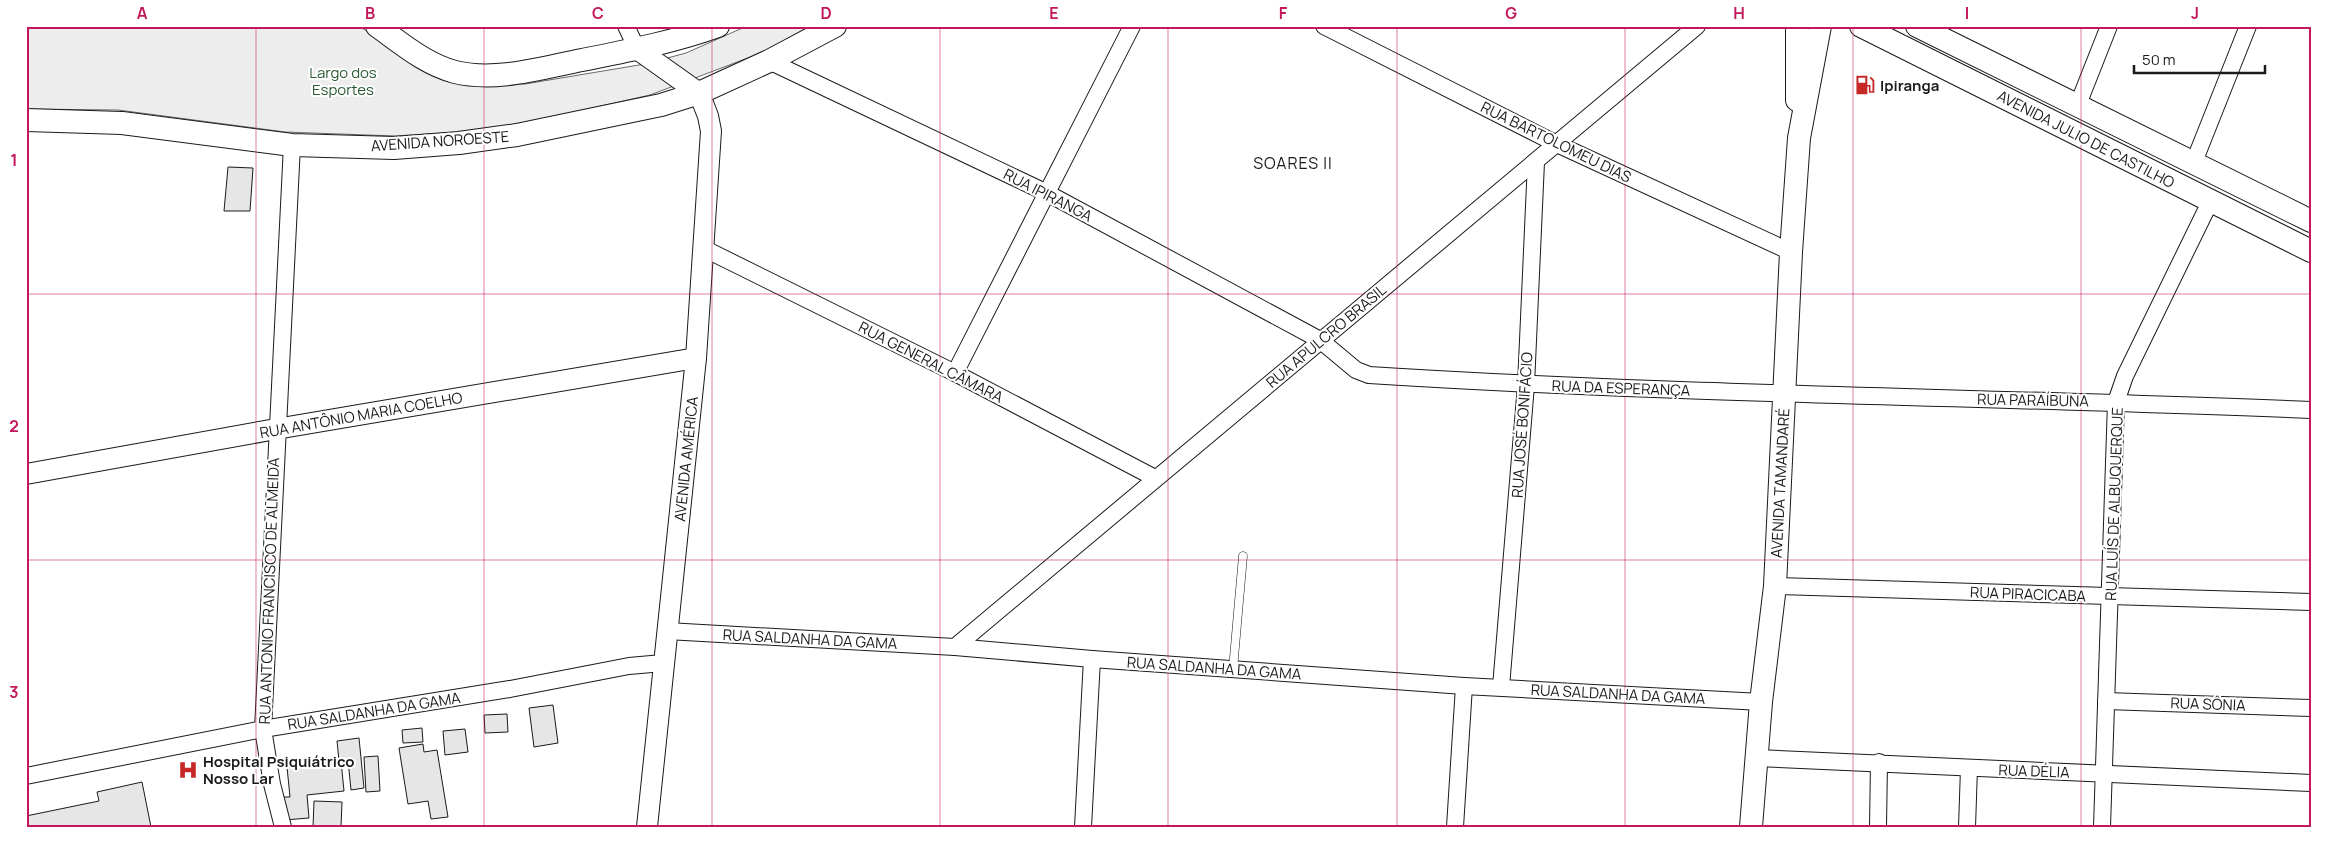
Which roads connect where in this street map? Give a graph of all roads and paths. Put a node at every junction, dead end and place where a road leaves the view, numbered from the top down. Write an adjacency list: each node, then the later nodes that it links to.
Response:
1 (377, 26): 14 (main road)
2 (626, 26): 14 (street)
3 (718, 26): 14 (main road)
4 (835, 26): 15 (main road, AVENIDA NOROESTE)
5 (1132, 26): 24 (street)
6 (1324, 26): 20 (street, RUA BARTOLOMEU DIAS)
7 (1697, 26): 20 (street, RUA APULCRO BRASIL)
8 (1797, 26): 19 (main road, AVENIDA TAMANDARÉ)
9 (1820, 26): 19 (main road, AVENIDA TAMANDARÉ)
10 (1861, 26): 25 (main road, AVENIDA JULIO DE CASTILHO)
11 (1917, 26): 17 (main road, AVENIDA JULIO DE CASTILHO)
12 (2109, 26): 17 (street)
13 (2248, 26): 23 (street)
14 (637, 49): 16 (street)
15 (769, 61): 16 (main road, AVENIDA NOROESTE); 24 (street, RUA IPIRANGA)
16 (699, 93): 21 (main road, AVENIDA NOROESTE); 27 (street, AVENIDA AMÉRICA)
17 (2077, 107): 23 (main road, AVENIDA JULIO DE CASTILHO)
18 (26, 120): 21 (main road, AVENIDA NOROESTE)
19 (1799, 138): 29 (main road, AVENIDA TAMANDARÉ)
20 (1557, 144): 22 (street, RUA APULCRO BRASIL); 29 (street, RUA BARTOLOMEU DIAS)
21 (292, 145): 37 (street, RUA ANTONIO FRANCISCO DE ALMEIDA)
22 (1536, 162): 30 (street, RUA APULCRO BRASIL); 33 (street, RUA JOSÉ BONIFÁCIO)
23 (2194, 162): 26 (main road, AVENIDA JULIO DE CASTILHO)
24 (1047, 192): 30 (street, RUA IPIRANGA); 32 (street)
25 (2210, 202): 28 (main road, AVENIDA JULIO DE CASTILHO); 35 (street, RUA LUÍS DE ALBUQUERQUE)
26 (2311, 221)
27 (705, 249): 31 (street, AVENIDA AMÉRICA); 32 (street, RUA GENERAL CÂMARA)
28 (2311, 251)
29 (1790, 252): 34 (main road, AVENIDA TAMANDARÉ)
30 (1320, 340): 33 (street, RUA DA ESPERANÇA); 39 (street, RUA APULCRO BRASIL)
31 (696, 358): 37 (street, RUA ANTÔNIO MARIA COELHO); 44 (street, AVENIDA AMÉRICA)
32 (955, 373): 39 (street, RUA GENERAL CÂMARA)
33 (1526, 385): 34 (street, RUA DA ESPERANÇA); 50 (street, RUA JOSÉ BONIFÁCIO)
34 (1784, 394): 35 (street, RUA PARAÍBUNA); 41 (main road, AVENIDA TAMANDARÉ)
35 (2116, 402): 36 (street, RUA PARAÍBUNA); 42 (street, RUA LUÍS DE ALBUQUERQUE)
36 (2311, 410)
37 (276, 429): 38 (street, RUA ANTÔNIO MARIA COELHO); 54 (street, RUA ANTONIO FRANCISCO DE ALMEIDA)
38 (26, 474)
39 (1155, 478): 45 (street, RUA APULCRO BRASIL)
40 (1243, 556): 48 (lane)
41 (1775, 586): 42 (street, RUA PIRACICABA); 52 (main road, AVENIDA TAMANDARÉ)
42 (2111, 596): 43 (street, RUA PIRACICABA); 51 (street, RUA LUÍS DE ALBUQUERQUE)
43 (2311, 602)
44 (668, 631): 45 (street, RUA SALDANHA DA GAMA); 47 (street, AVENIDA AMÉRICA)
45 (955, 646): 46 (street, RUA SALDANHA DA GAMA)
46 (1092, 659): 48 (street, RUA SALDANHA DA GAMA); 63 (street)
47 (663, 663): 54 (street, RUA SALDANHA DA GAMA); 62 (street, AVENIDA AMÉRICA)
48 (1233, 669): 49 (street, RUA SALDANHA DA GAMA)
49 (1464, 686): 50 (street, RUA SALDANHA DA GAMA); 64 (street)
50 (1501, 687): 52 (street, RUA SALDANHA DA GAMA)
51 (2106, 701): 53 (street, RUA SÔNIA); 58 (street, RUA LUÍS DE ALBUQUERQUE)
52 (1761, 702): 55 (main road, AVENIDA TAMANDARÉ)
53 (2311, 708)
54 (263, 729): 59 (street, RUA SALDANHA DA GAMA); 61 (street, RUA ANTONIO FRANCISCO DE ALMEIDA)
55 (1756, 758): 56 (street, RUA DÉLIA); 65 (main road, AVENIDA TAMANDARÉ)
56 (1879, 762): 57 (street, RUA DÉLIA); 66 (street)
57 (1969, 768): 58 (street, RUA DÉLIA); 67 (street)
58 (2104, 774): 60 (street, RUA DÉLIA); 68 (street, RUA LUÍS DE ALBUQUERQUE)
59 (26, 776)
60 (2311, 783)
61 (283, 827)
62 (648, 827)
63 (1083, 827)
64 (1456, 827)
65 (1751, 827)
66 (1878, 827)
67 (1967, 827)
68 (2102, 827)

